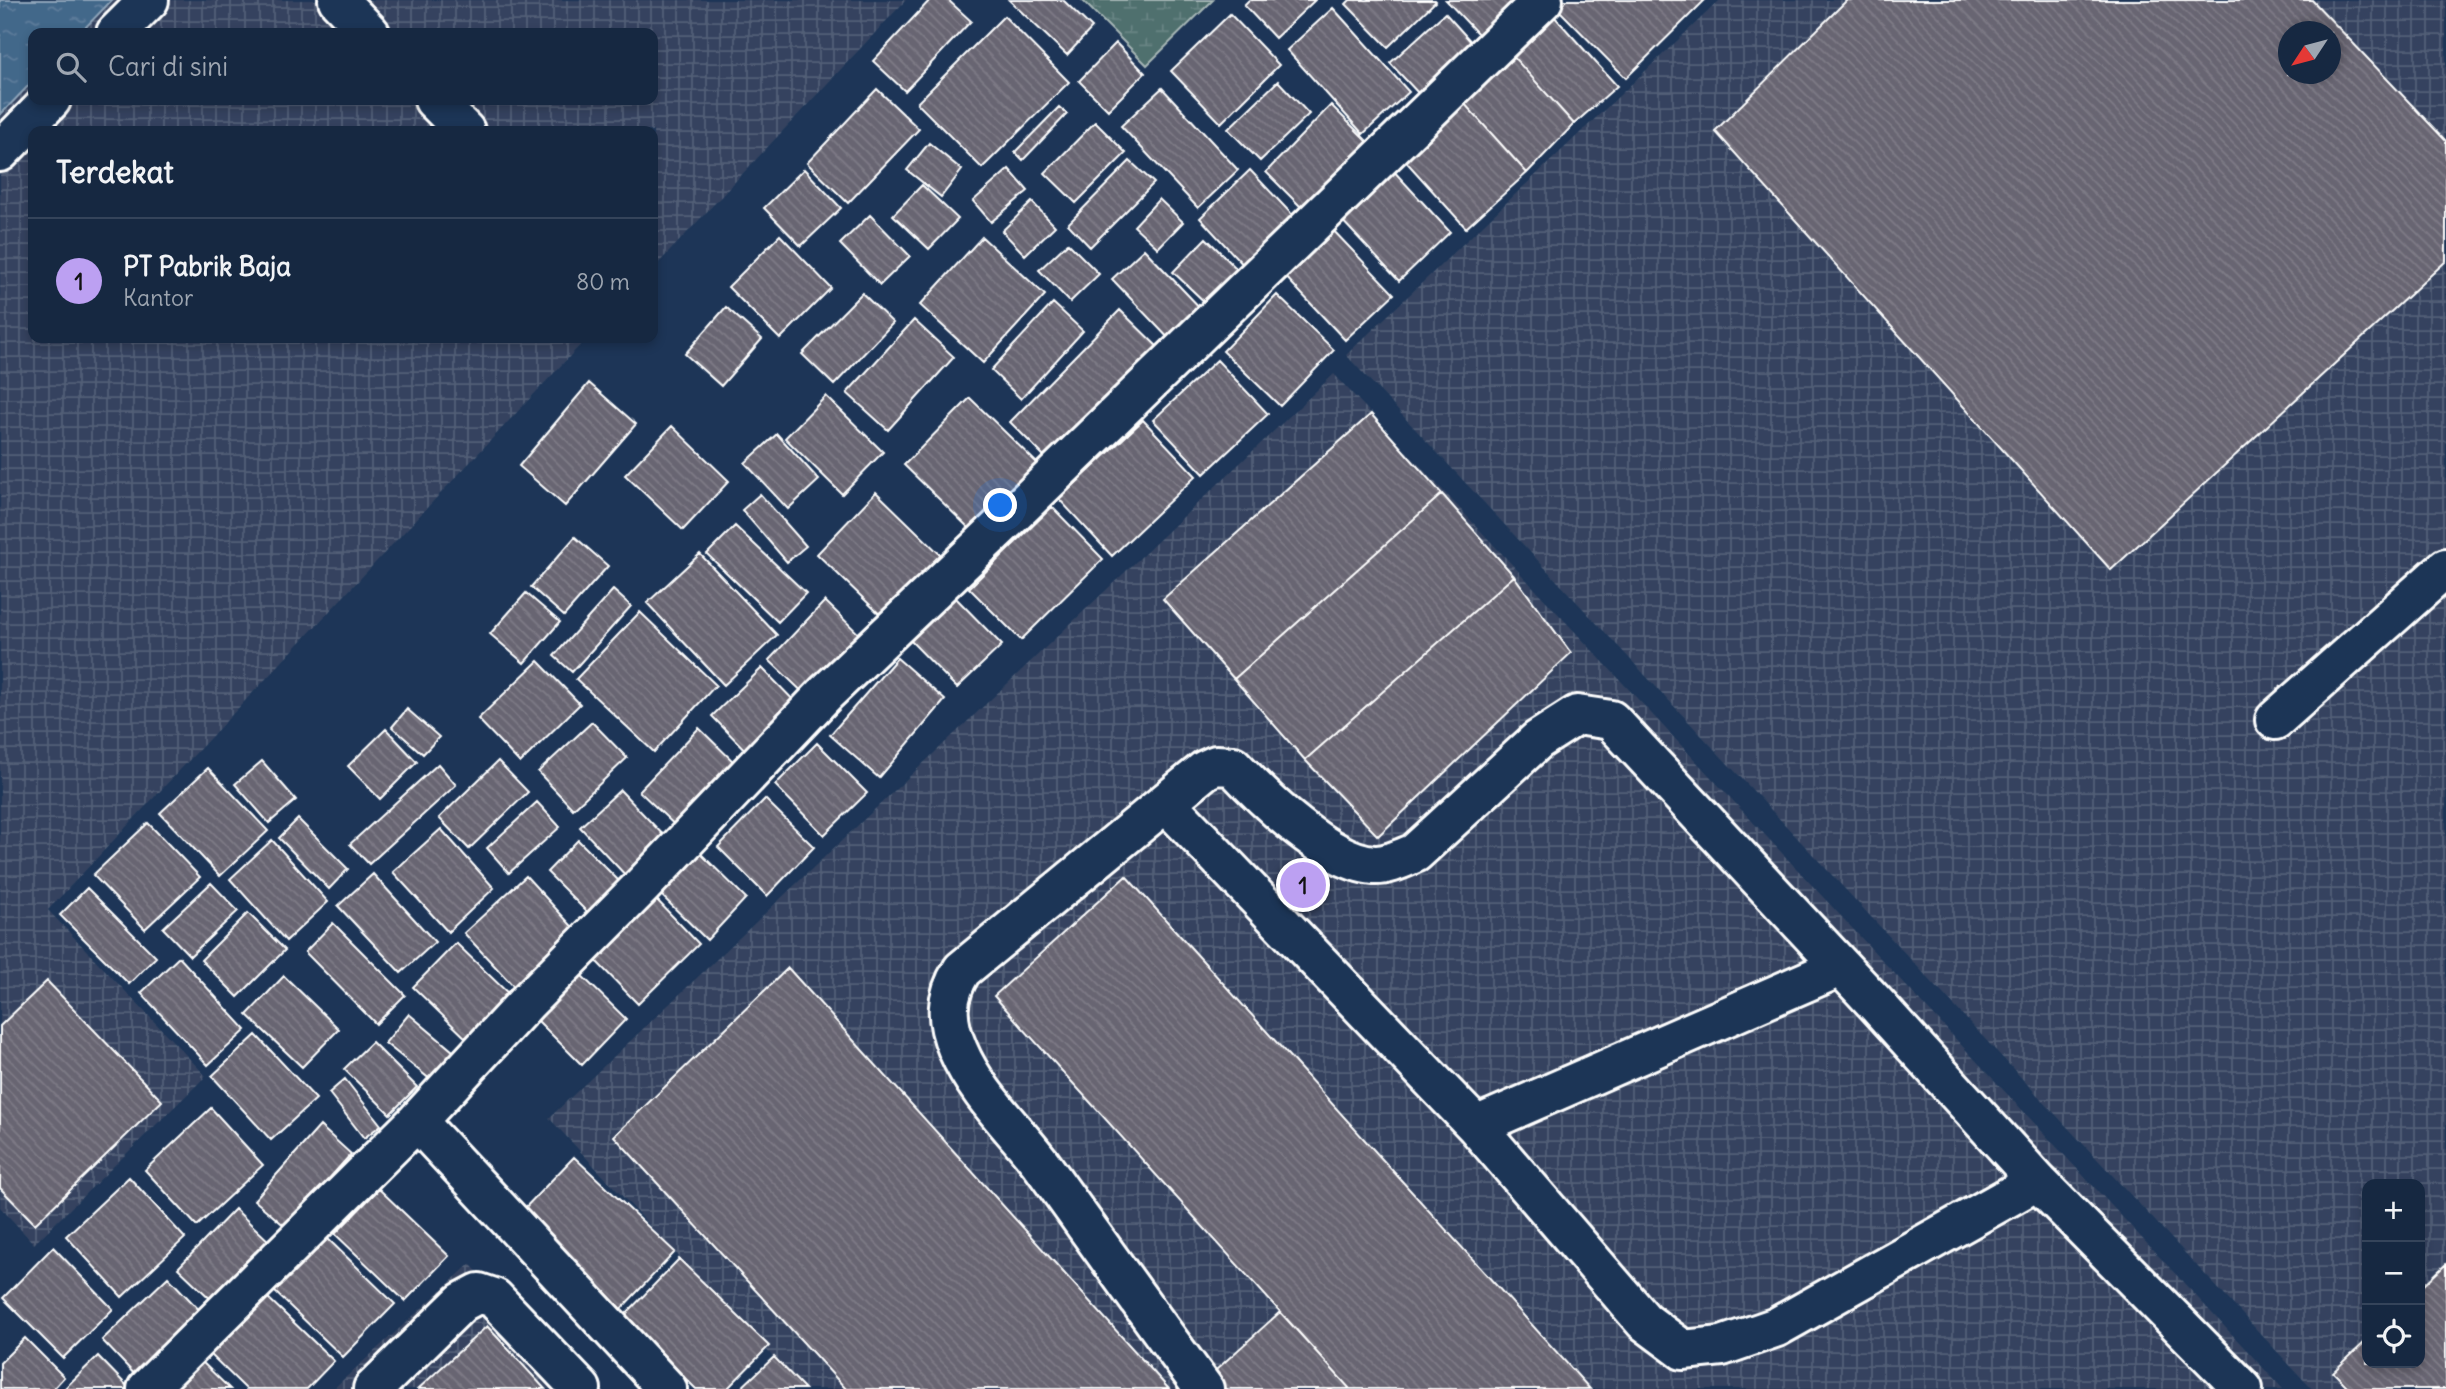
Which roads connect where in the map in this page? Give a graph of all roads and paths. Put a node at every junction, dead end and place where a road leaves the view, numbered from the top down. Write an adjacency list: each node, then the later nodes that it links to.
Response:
1 (149, 0): 4 (street)
2 (338, 0): 5 (street)
3 (1543, 0): 14 (street)
4 (121, 28)
5 (365, 28)
6 (46, 105): 9 (street)
7 (439, 105): 8 (street)
8 (460, 126)
9 (0, 152)
10 (2446, 568): 11 (street)
11 (2275, 720)
12 (1166, 803): 13 (street); 15 (street); 21 (street)
13 (1840, 967): 15 (street); 16 (street)
14 (417, 1121): 17 (street); 20 (street)
15 (1476, 1126): 16 (street)
16 (2037, 1181): 22 (street)
17 (148, 1389)
18 (373, 1389): 19 (street)
19 (581, 1389)
20 (667, 1389)
21 (1204, 1389)
22 (2243, 1389)

